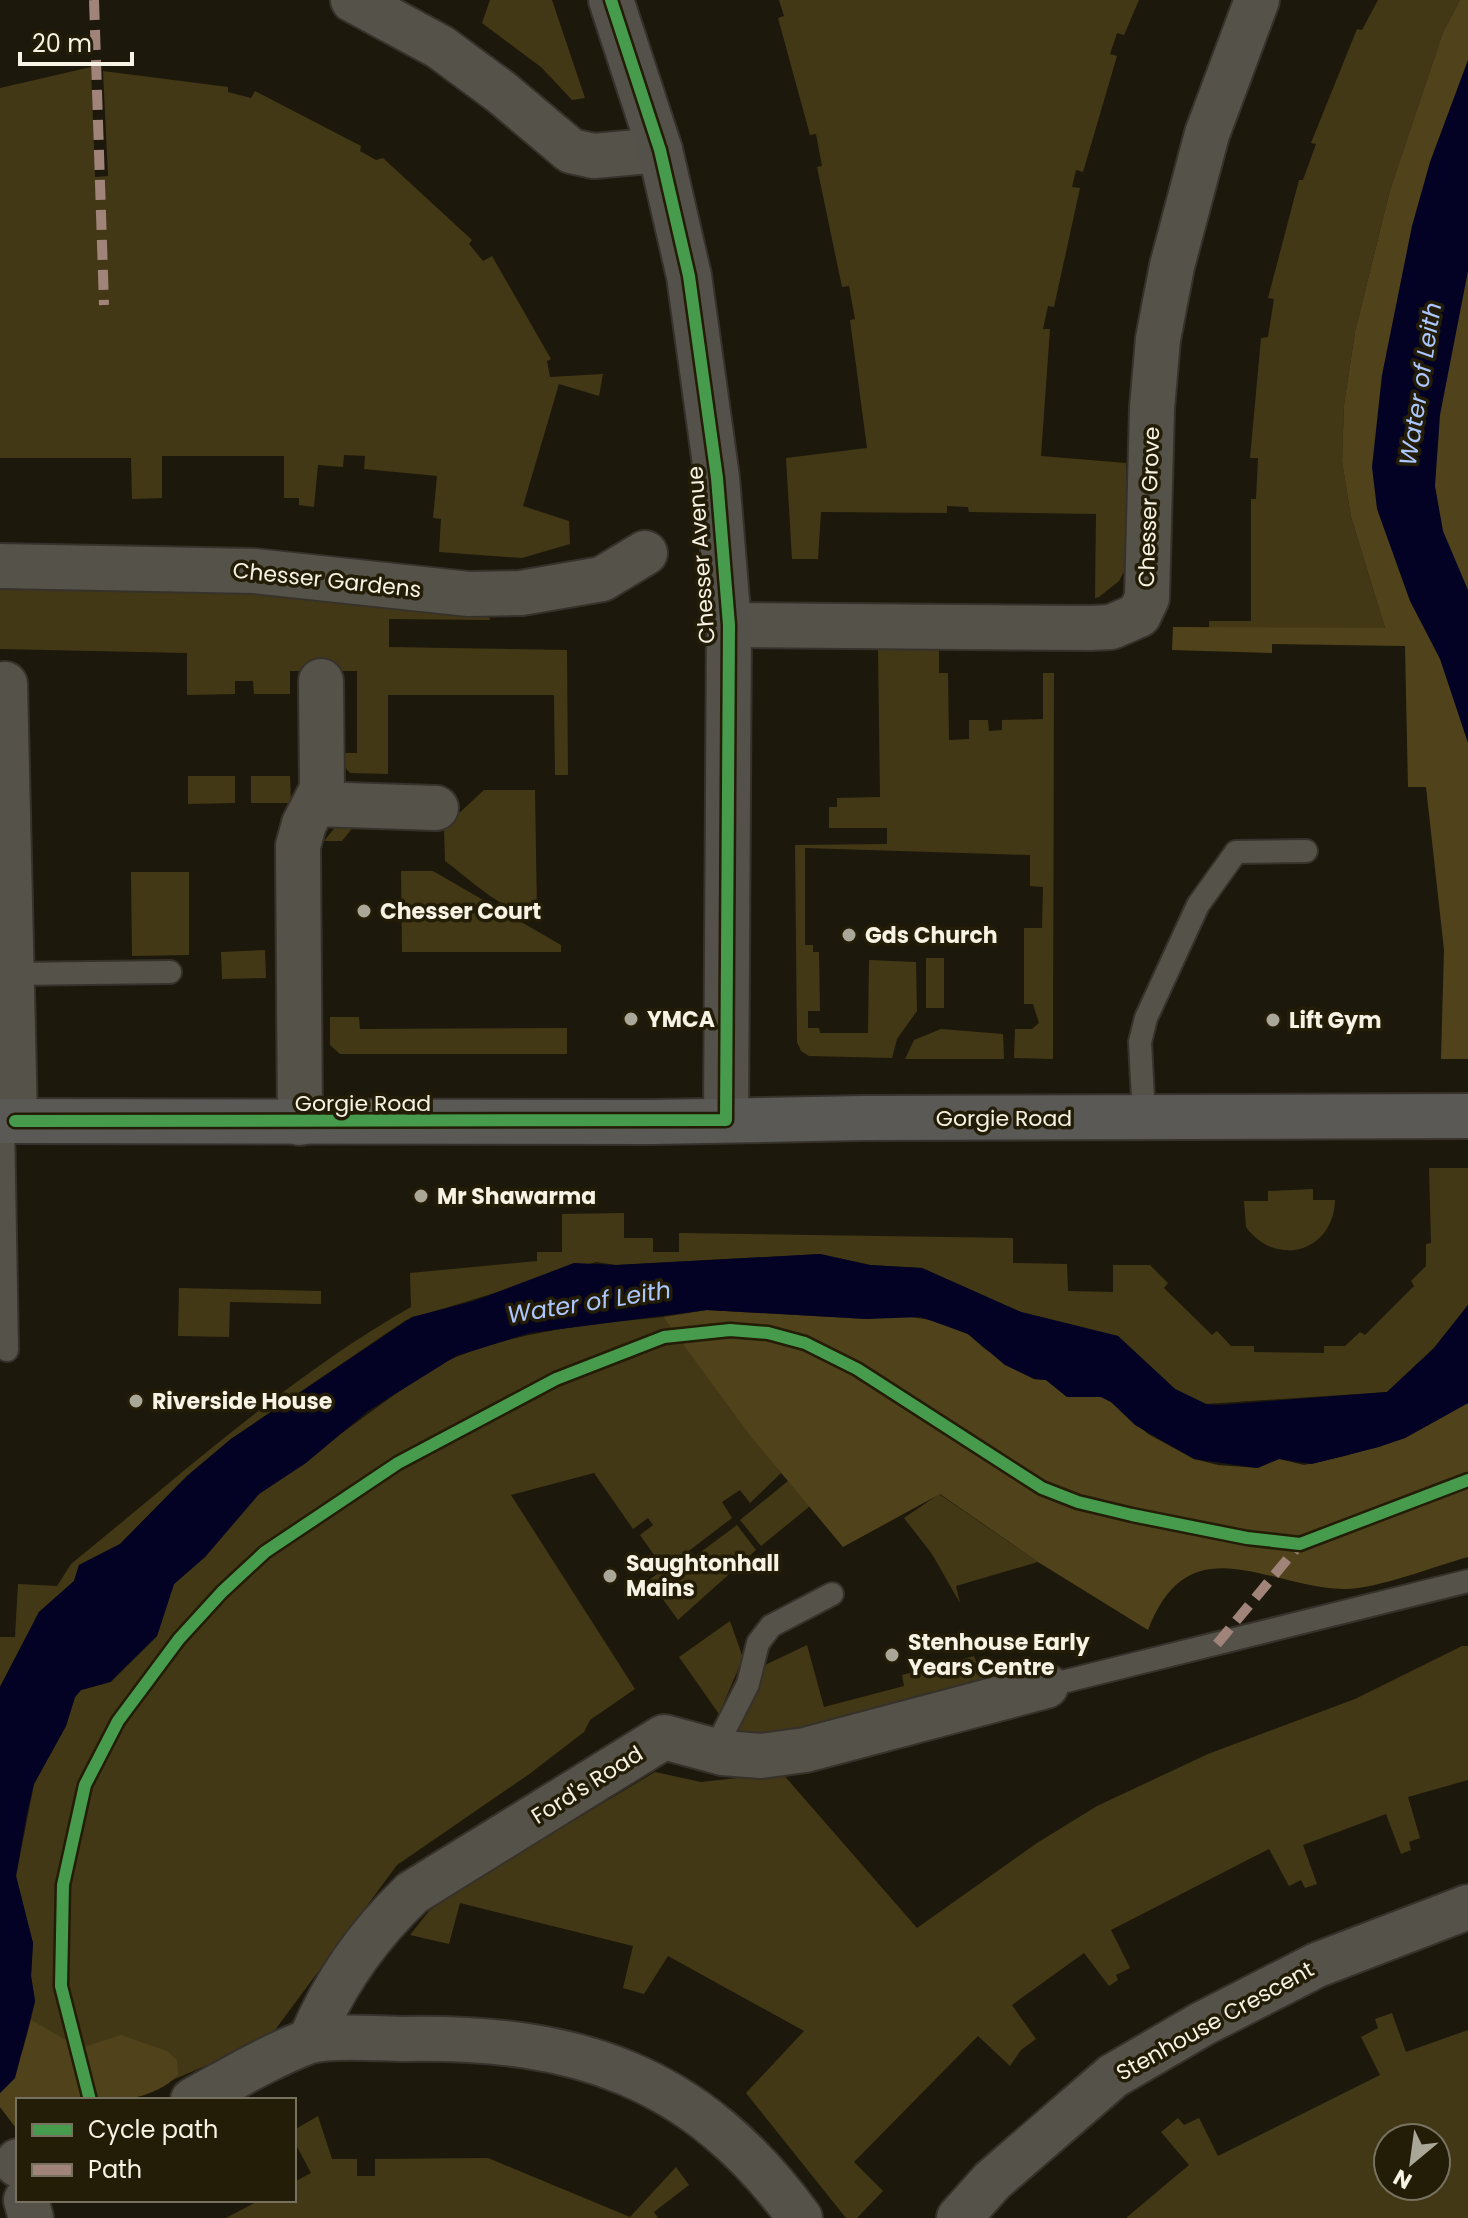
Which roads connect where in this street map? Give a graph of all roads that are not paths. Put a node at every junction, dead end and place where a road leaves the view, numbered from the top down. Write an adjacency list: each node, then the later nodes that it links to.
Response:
1 (353, 0): 4 (street)
2 (611, 0): 4 (street, Chesser Avenue)
3 (1257, 0): 7 (street, Chesser Grove)
4 (660, 150): 7 (street, Chesser Avenue)
5 (645, 553): 6 (street, Chesser Gardens)
6 (0, 566)
7 (729, 625): 18 (street, Chesser Avenue)
8 (5, 684): 11 (street)
9 (325, 701): 10 (street, Gorgie Road)
10 (316, 804): 12 (street); 20 (street, Gorgie Road)
11 (4, 807): 15 (street)
12 (436, 808)
13 (1306, 851): 17 (lane)
14 (170, 972): 15 (lane)
15 (12, 974): 19 (street)
16 (1468, 1116): 17 (main road, Gorgie Road)
17 (1144, 1117): 18 (main road, Gorgie Road)
18 (726, 1120): 20 (main road, Gorgie Road)
19 (6, 1121): 20 (main road, Gorgie Road); 21 (lane)
20 (300, 1123)
21 (2, 1214): 22 (lane)
22 (7, 1350)
23 (1468, 1581): 25 (lane)
24 (832, 1594): 26 (lane)
25 (1046, 1686): 26 (street, Ford's Road)
26 (714, 1751): 28 (street, Ford's Road)
27 (1468, 1907): 31 (street, Stenhouse Crescent)
28 (310, 2041): 29 (street); 30 (street)
29 (197, 2098)
30 (800, 2218)
31 (959, 2218)

